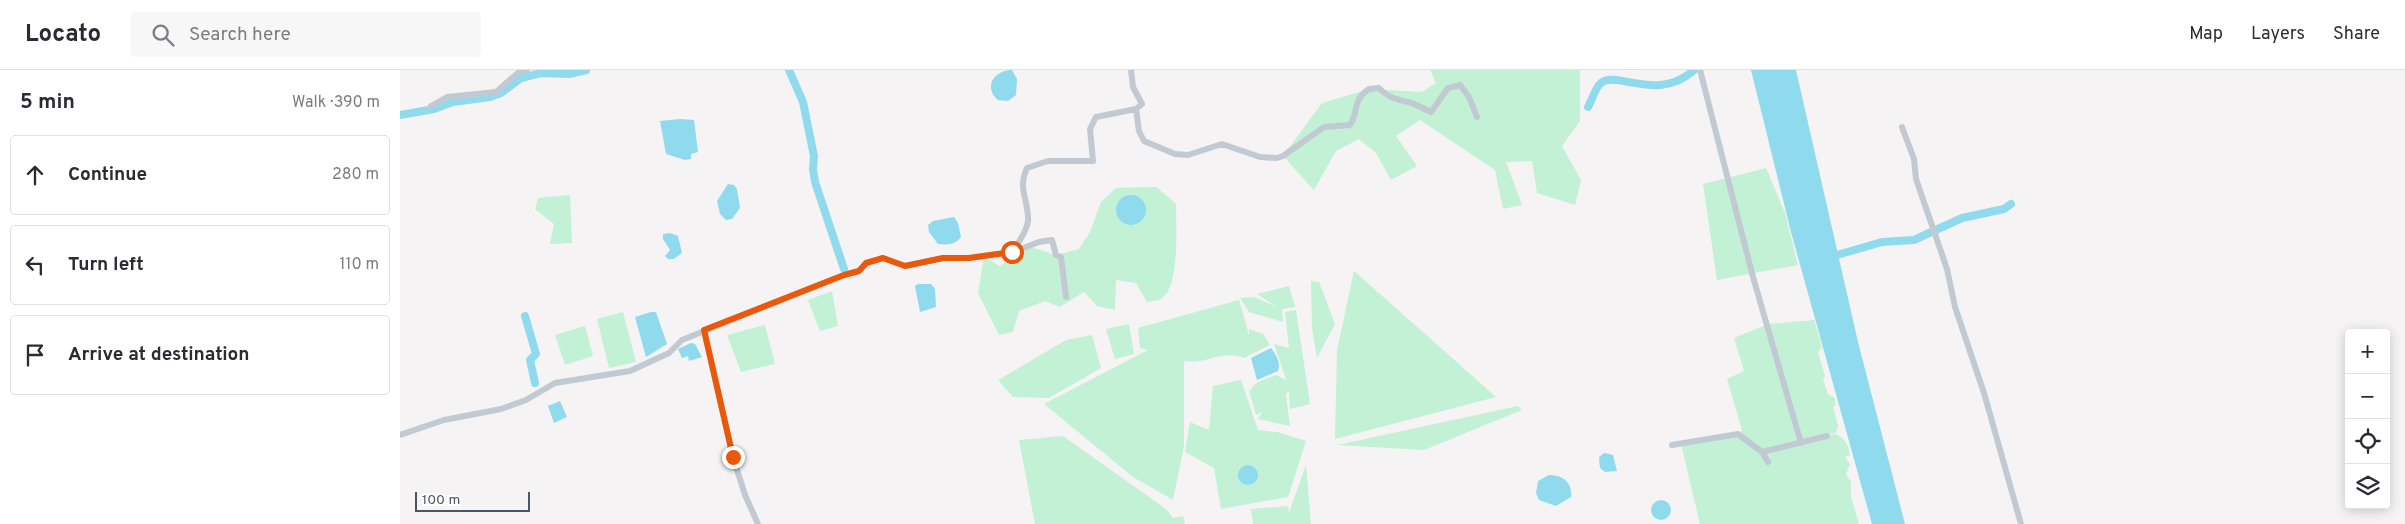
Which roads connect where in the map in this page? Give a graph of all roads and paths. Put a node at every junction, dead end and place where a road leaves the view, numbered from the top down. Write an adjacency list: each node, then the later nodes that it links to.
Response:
1 (527, 70): 4 (street)
2 (1131, 70): 5 (street)
3 (1701, 74): 13 (street)
4 (432, 106)
5 (1136, 109): 6 (street); 8 (street)
6 (1477, 117)
7 (1902, 127): 18 (street)
8 (1012, 252): 9 (street); 10 (street)
9 (1066, 297)
10 (704, 330): 11 (street); 17 (street)
11 (400, 435)
12 (1828, 436): 13 (street)
13 (1801, 443): 15 (street)
14 (1672, 444): 15 (street)
15 (1762, 452): 16 (street)
16 (1768, 462)
17 (758, 524)
18 (2021, 524)

